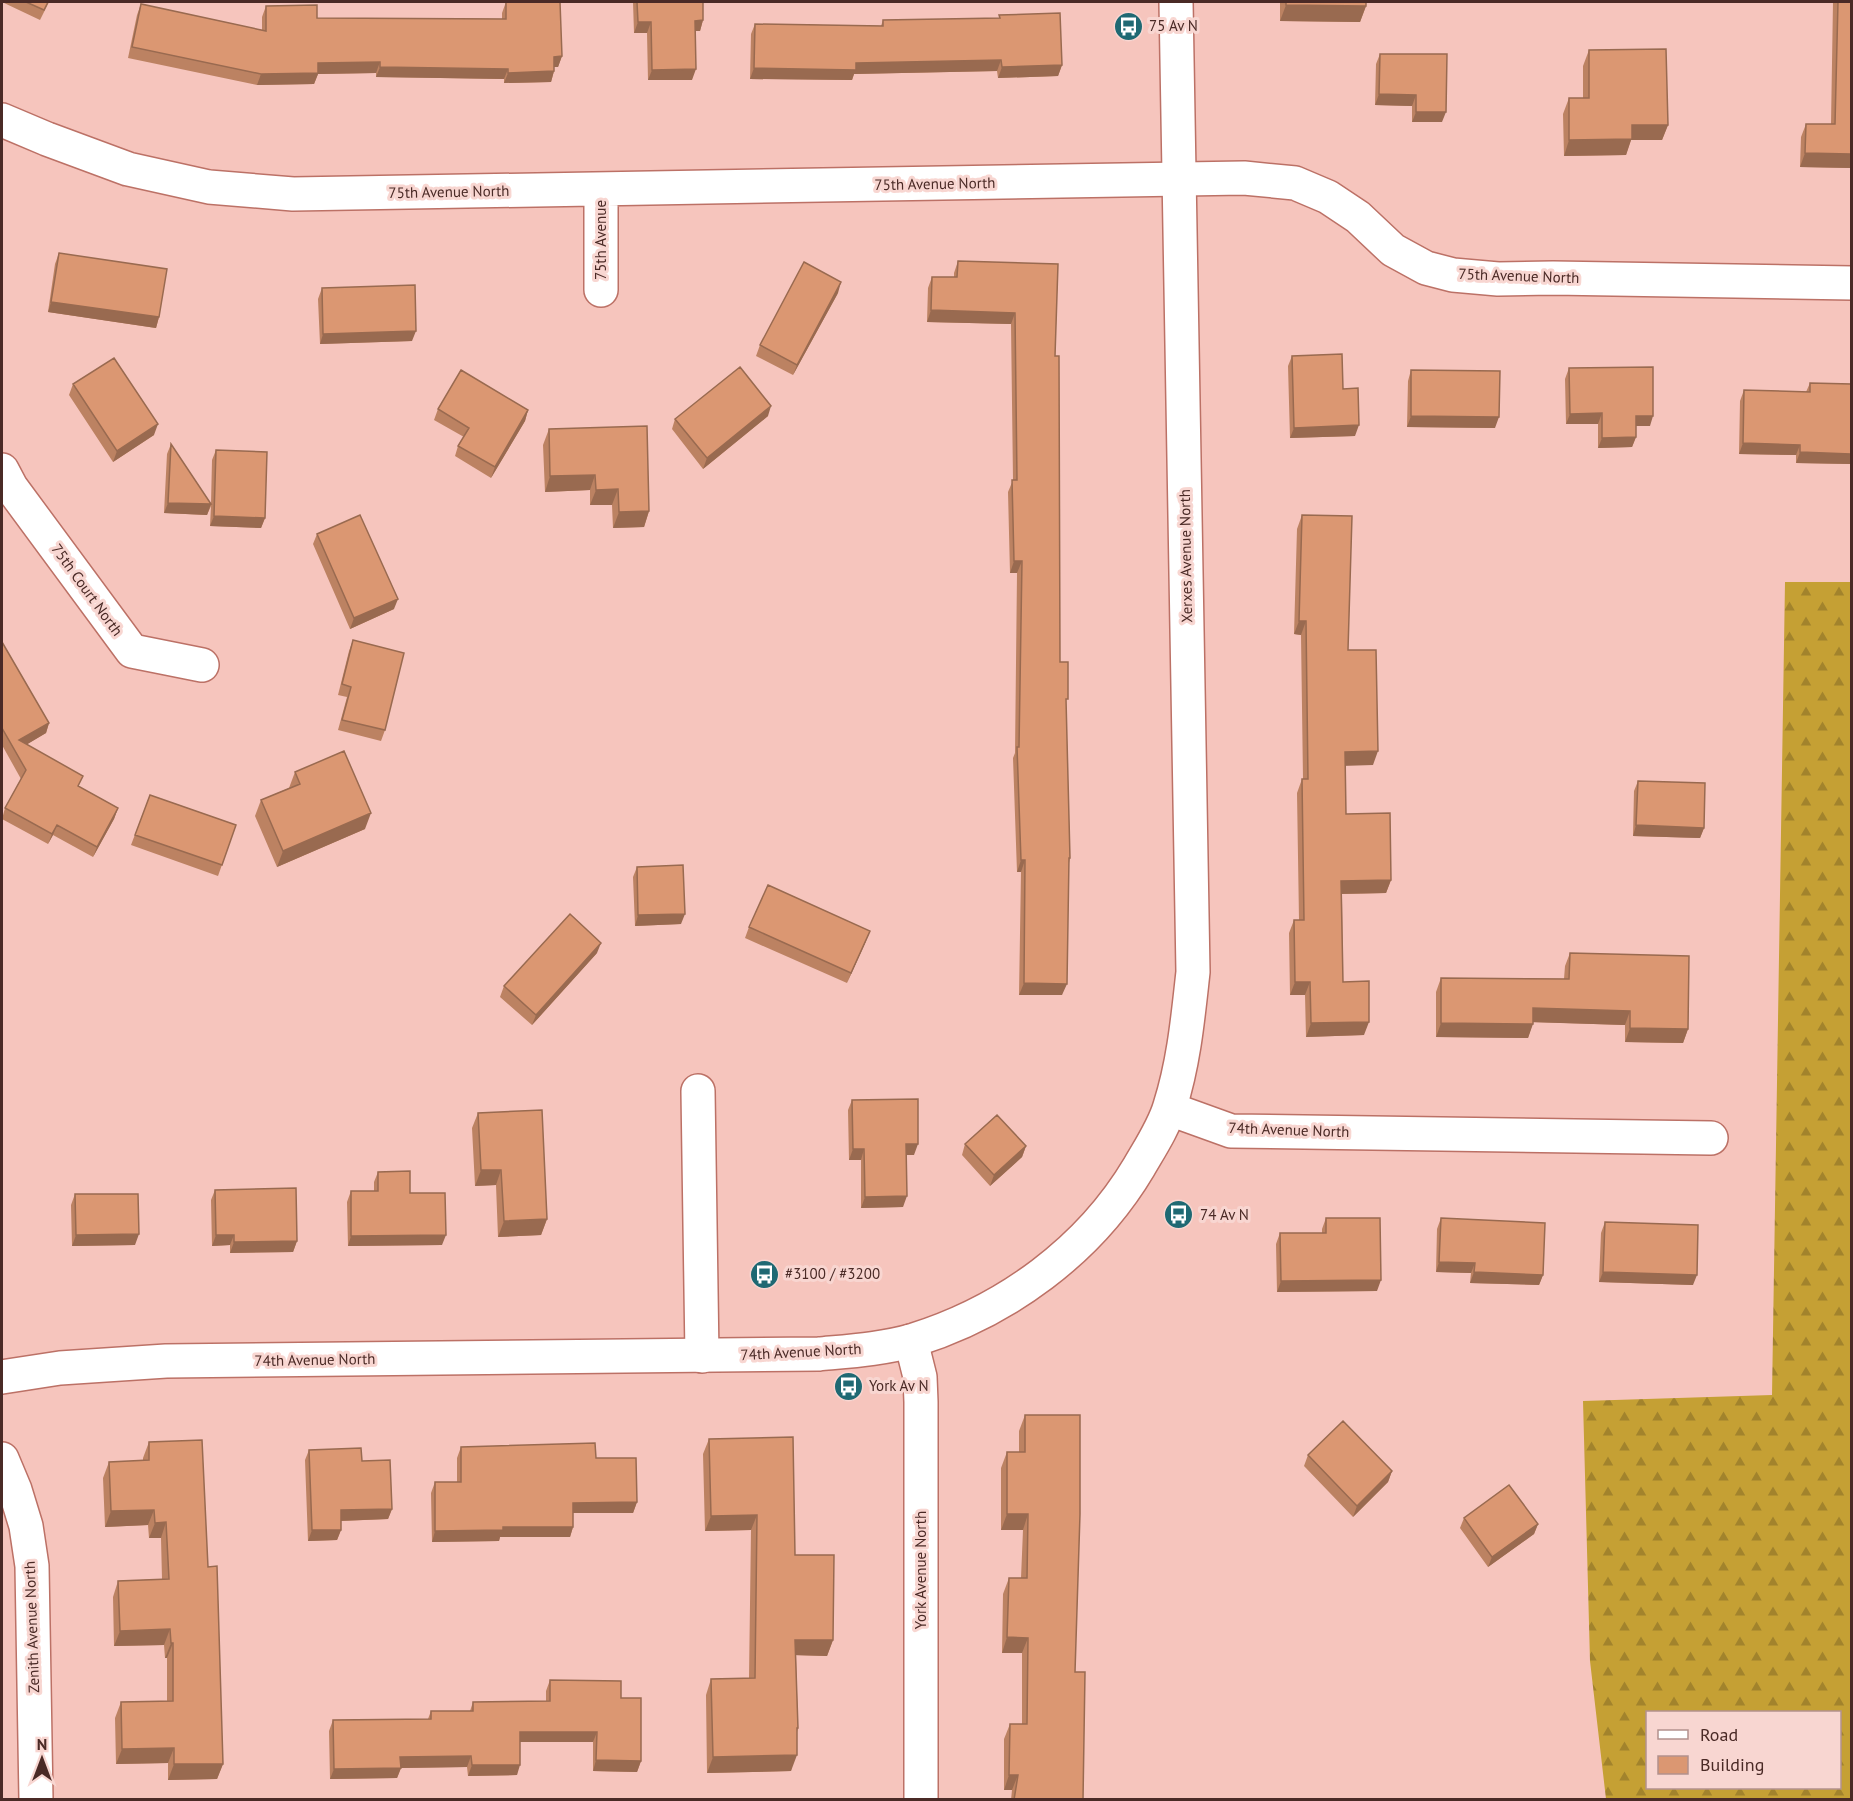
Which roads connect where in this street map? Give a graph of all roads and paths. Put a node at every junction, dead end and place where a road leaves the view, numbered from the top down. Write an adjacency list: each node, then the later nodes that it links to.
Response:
1 (1176, 2): 3 (street, Xerxes Avenue North)
2 (3, 123): 4 (street, 75th Avenue North)
3 (1179, 180): 4 (street, 75th Avenue North); 5 (street, 75th Avenue North); 10 (street, Xerxes Avenue North)
4 (601, 189): 6 (street, 75th Avenue)
5 (1851, 283)
6 (601, 290)
7 (2, 470): 8 (street, 75th Court North)
8 (202, 665)
9 (698, 1090): 13 (street)
10 (1170, 1108): 11 (street, 74th Avenue North); 12 (street, 74th Avenue North)
11 (1711, 1138)
12 (912, 1341): 13 (street, 74th Avenue North); 17 (street, York Avenue North)
13 (702, 1356): 14 (street, 74th Avenue North)
14 (2, 1377)
15 (2, 1459): 16 (street, Zenith Avenue North)
16 (36, 1800)
17 (921, 1800)

